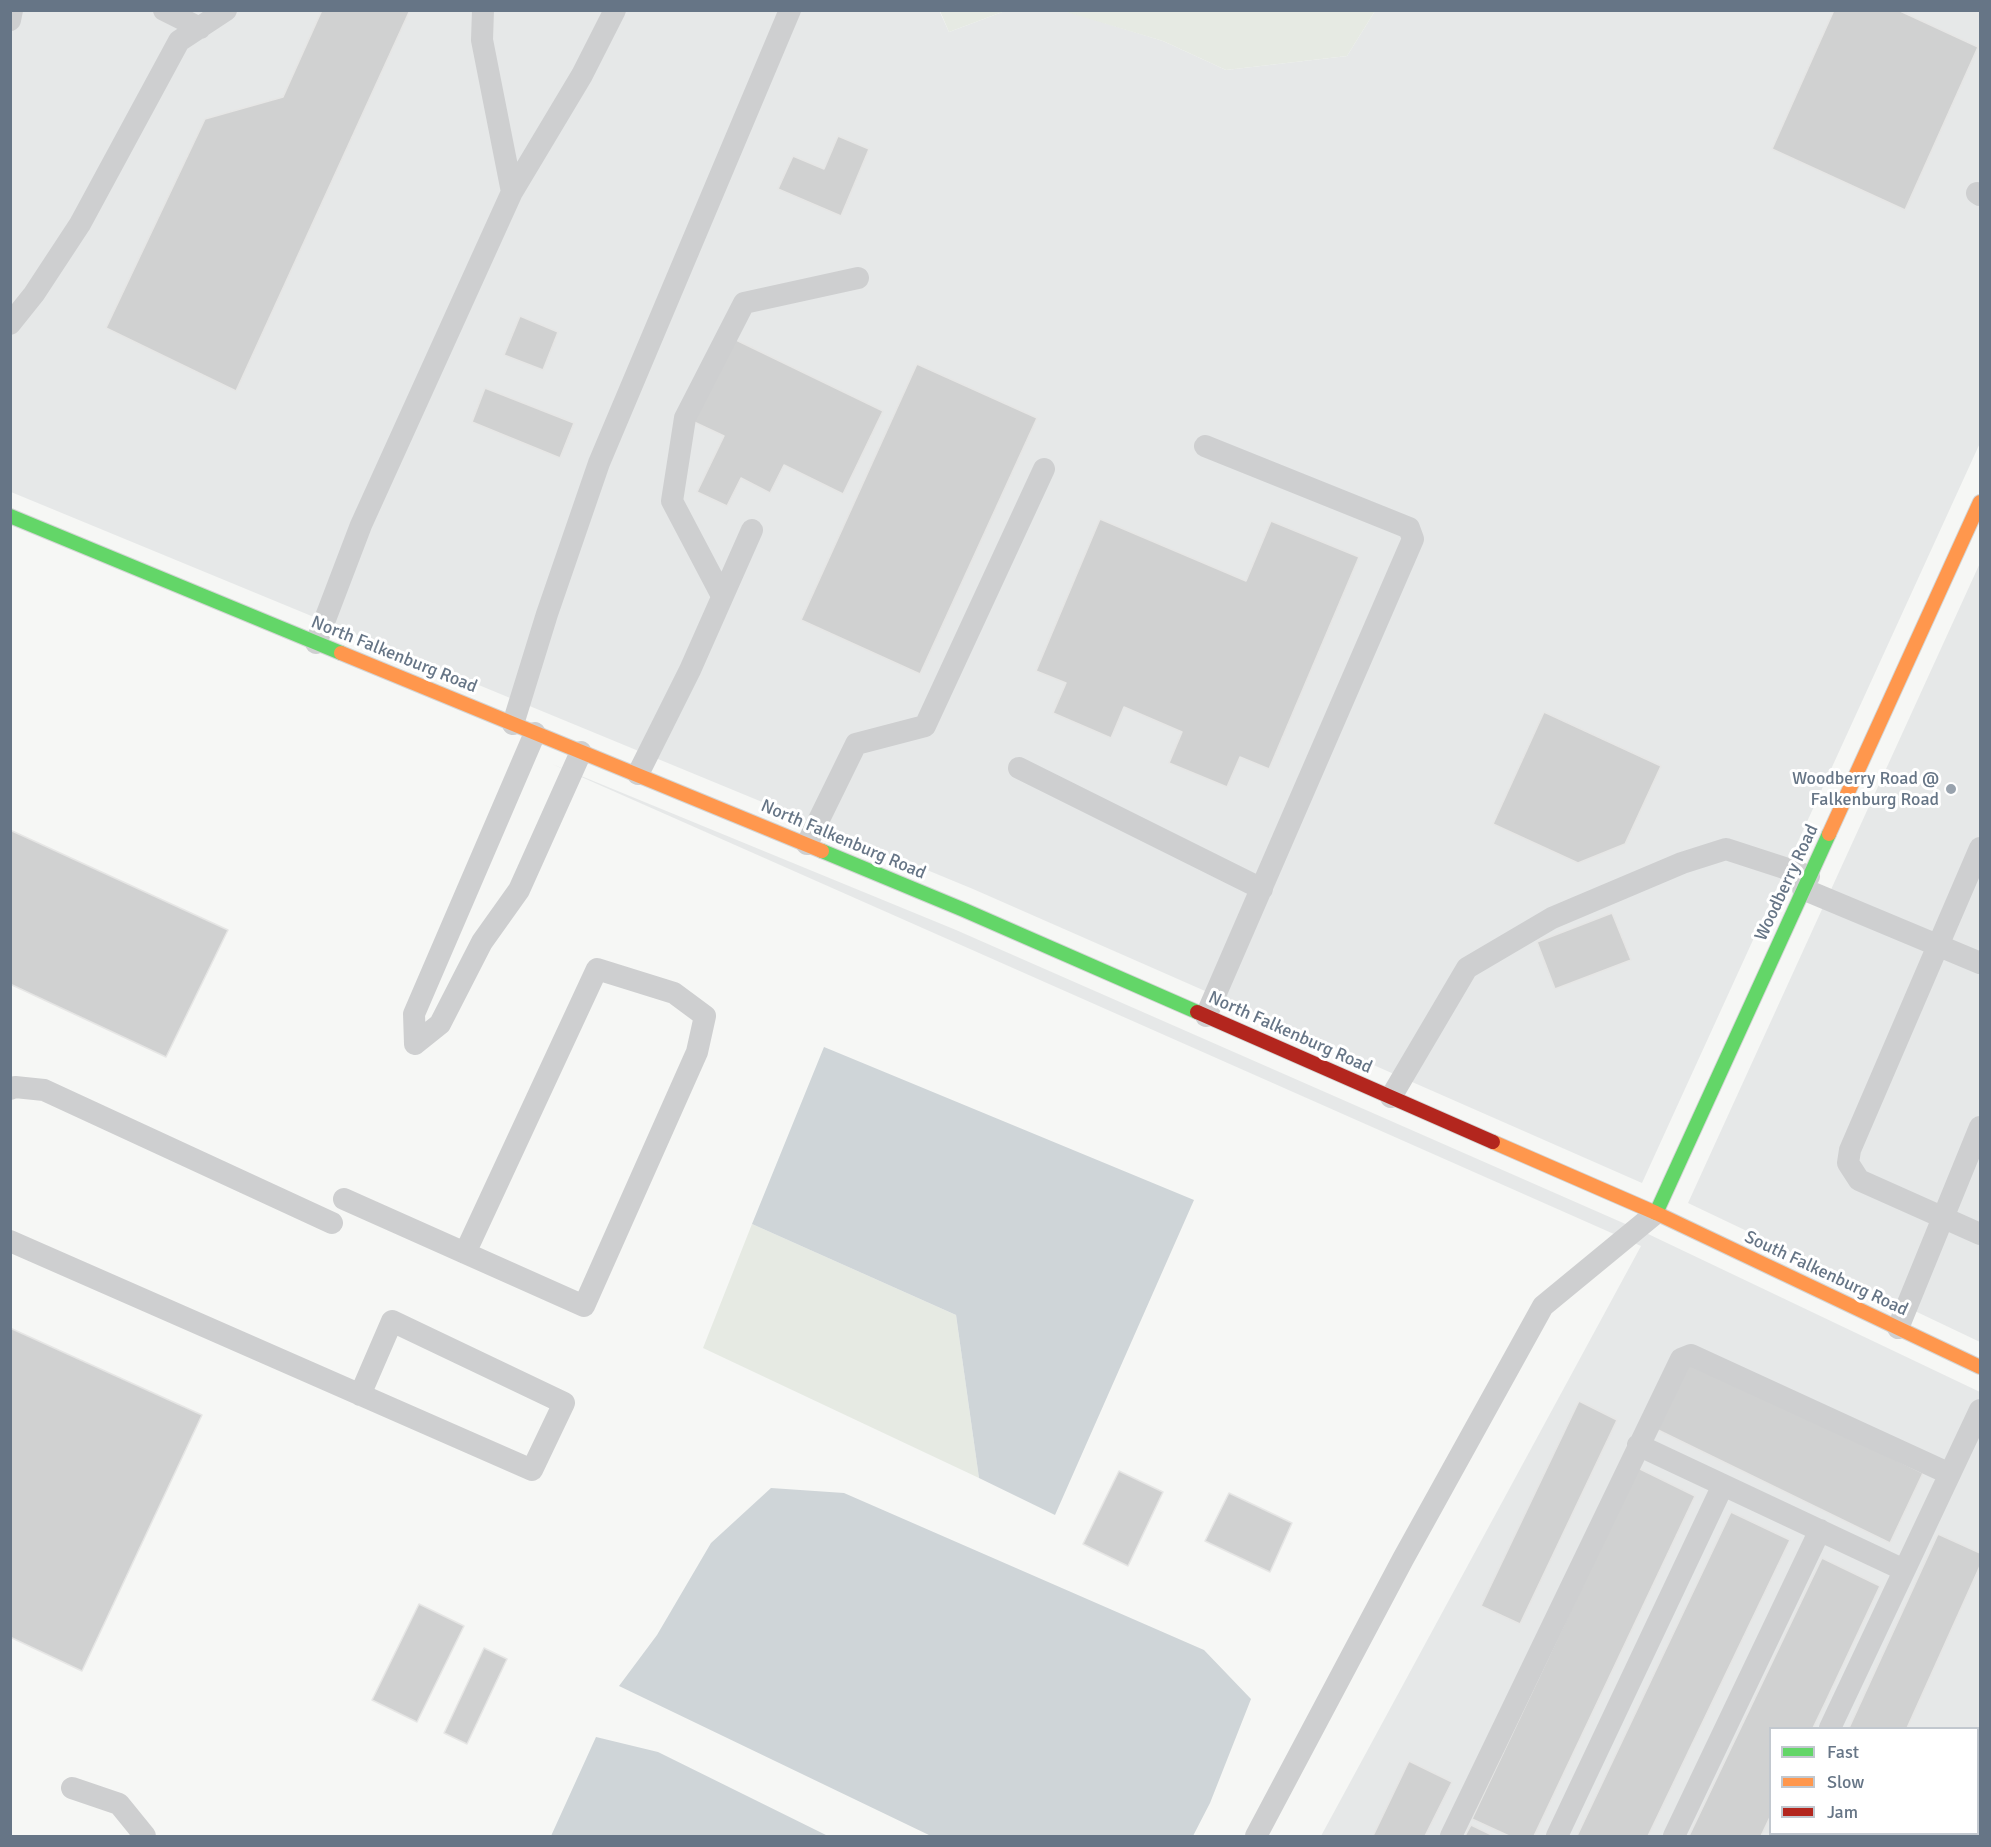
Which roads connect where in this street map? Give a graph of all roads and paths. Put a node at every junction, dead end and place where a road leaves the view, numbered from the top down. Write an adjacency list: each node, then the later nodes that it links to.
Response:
1 (12, 10): 7 (lane)
2 (164, 10): 8 (lane)
3 (226, 10): 8 (lane)
4 (483, 10): 9 (lane)
5 (615, 10): 9 (lane)
6 (790, 10): 19 (lane)
7 (10, 20)
8 (200, 28): 11 (lane)
9 (512, 192): 18 (lane)
10 (858, 278): 17 (lane)
11 (10, 324)
12 (1205, 446): 27 (lane)
13 (1044, 469): 24 (lane)
14 (1980, 502): 26 (street, Woodberry Road)
15 (10, 516): 18 (street, North Falkenburg Road)
16 (752, 530): 17 (lane)
17 (722, 596): 23 (lane)
18 (316, 643): 19 (street, North Falkenburg Road)
19 (513, 724): 20 (street, North Falkenburg Road)
20 (535, 733): 21 (street, North Falkenburg Road); 21 (lane)
21 (581, 752): 23 (street, North Falkenburg Road)
22 (1019, 768): 27 (lane)
23 (638, 774): 24 (street, North Falkenburg Road)
24 (807, 844): 30 (street, North Falkenburg Road)
25 (1980, 848): 28 (lane)
26 (1806, 883): 28 (lane); 32 (lane); 35 (street, Woodberry Road)
27 (1262, 889): 30 (lane)
28 (1938, 945): 29 (lane); 36 (lane)
29 (1980, 963)
30 (1206, 1016): 32 (street, North Falkenburg Road)
31 (10, 1089): 37 (lane)
32 (1390, 1097): 35 (street, North Falkenburg Road)
33 (1980, 1127): 36 (lane)
34 (344, 1199): 40 (lane)
35 (1656, 1213): 41 (street, South Falkenburg Road); 53 (lane)
36 (1943, 1217): 38 (lane); 41 (lane)
37 (332, 1223)
38 (1980, 1234)
39 (10, 1241): 43 (lane)
40 (465, 1253): 40 (lane)
41 (1898, 1328): 42 (street, South Falkenburg Road)
42 (1980, 1367)
43 (360, 1395): 43 (lane)
44 (1980, 1410): 46 (lane)
45 (1638, 1445): 46 (lane); 47 (lane); 54 (lane)
46 (1950, 1474): 49 (lane)
47 (1723, 1485): 48 (lane); 55 (lane)
48 (1820, 1530): 49 (lane); 56 (lane)
49 (1904, 1570): 50 (lane)
50 (1830, 1727)
51 (72, 1788): 52 (lane)
52 (145, 1836)
53 (1256, 1836)
54 (1450, 1836)
55 (1557, 1836)
56 (1674, 1836)

